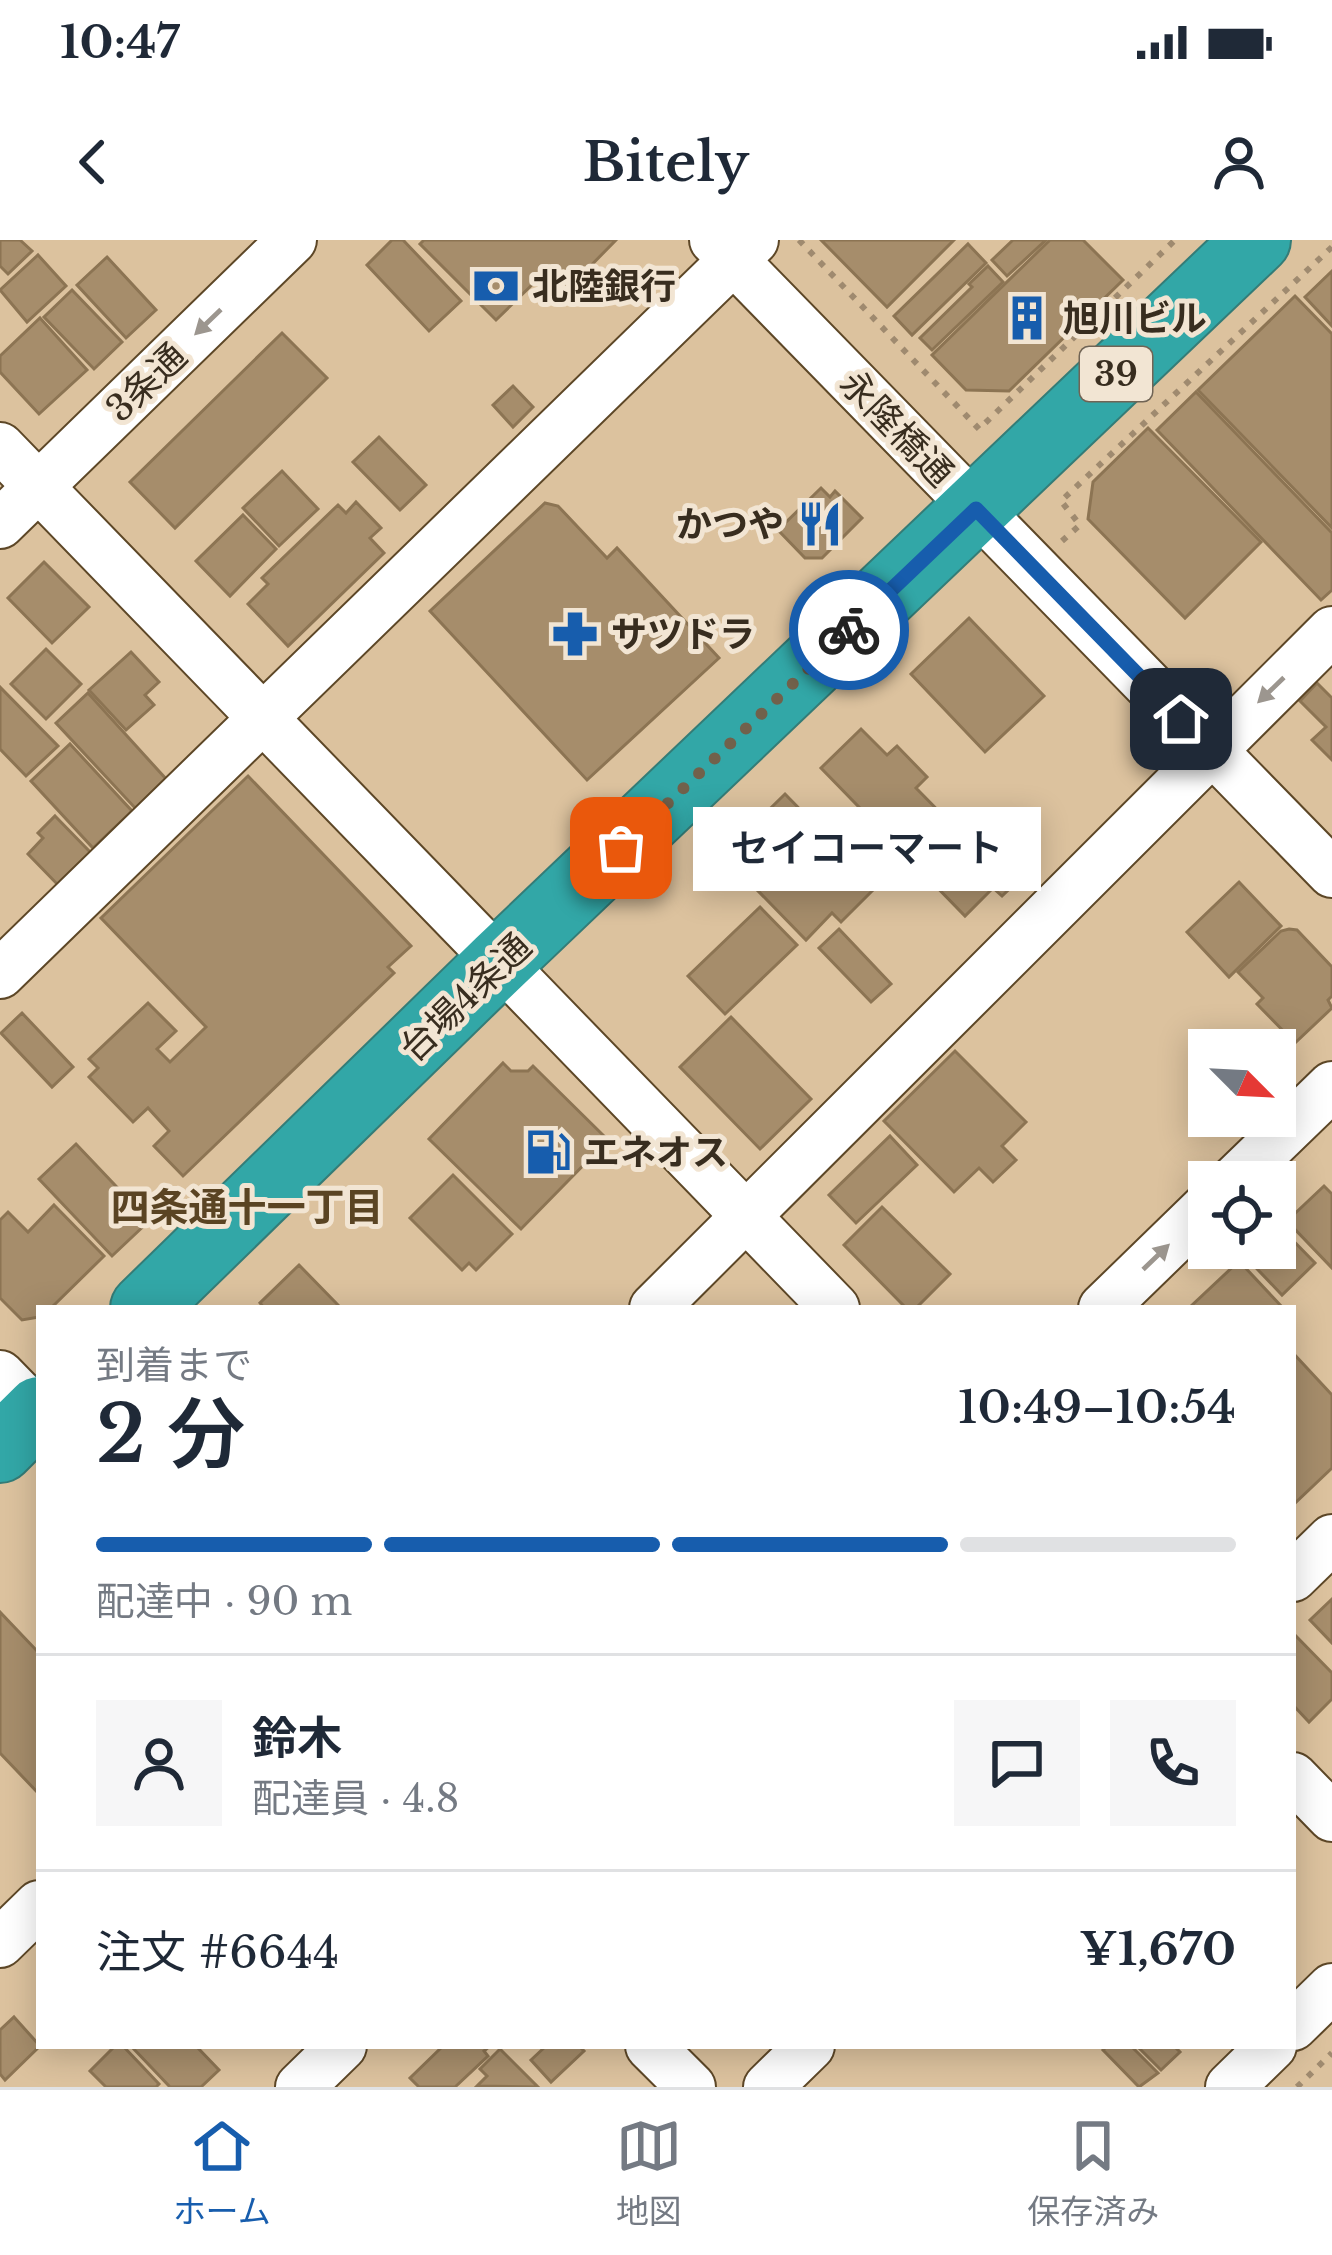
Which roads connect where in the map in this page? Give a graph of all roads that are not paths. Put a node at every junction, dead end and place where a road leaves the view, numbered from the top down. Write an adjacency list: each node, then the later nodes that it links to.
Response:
1 (292, 240): 5 (street, 3条通, one-way to 5)
2 (1257, 240): 6 (highway, 台場4条通 / 39)
3 (734, 247): 6 (street, 永隆橋通); 9 (street)
4 (0, 447): 5 (street)
5 (38, 487): 7 (street, 3条通); 9 (street)
6 (976, 509): 10 (street, 永隆橋通); 12 (highway, 台場4条通 / 39)
7 (0, 524)
8 (1332, 632): 10 (street, one-way to 10)
9 (264, 718): 12 (street); 13 (street)
10 (1210, 749): 11 (street, 永隆橋通); 16 (street)
11 (1332, 873)
12 (500, 962): 16 (street); 18 (highway, 台場4条通 / 39)
13 (0, 974)
14 (1332, 1086): 15 (street)
15 (1255, 1161)
16 (748, 1217): 19 (street); 20 (street)
17 (1188, 1225): 21 (street, one-way to 17)
18 (147, 1305)
19 (658, 1305)
20 (832, 1305)
21 (1106, 1305)
22 (1332, 1539): 23 (street)
23 (1296, 1574)
24 (1296, 1781): 25 (street)
25 (1332, 1817)
26 (36, 1908): 27 (street)
27 (0, 1943)
28 (1332, 1988): 29 (street)
29 (1296, 2023)
30 (339, 2049): 33 (street)
31 (653, 2049): 34 (street)
32 (808, 2049): 35 (street)
33 (300, 2087)
34 (691, 2087)
35 (768, 2087)

